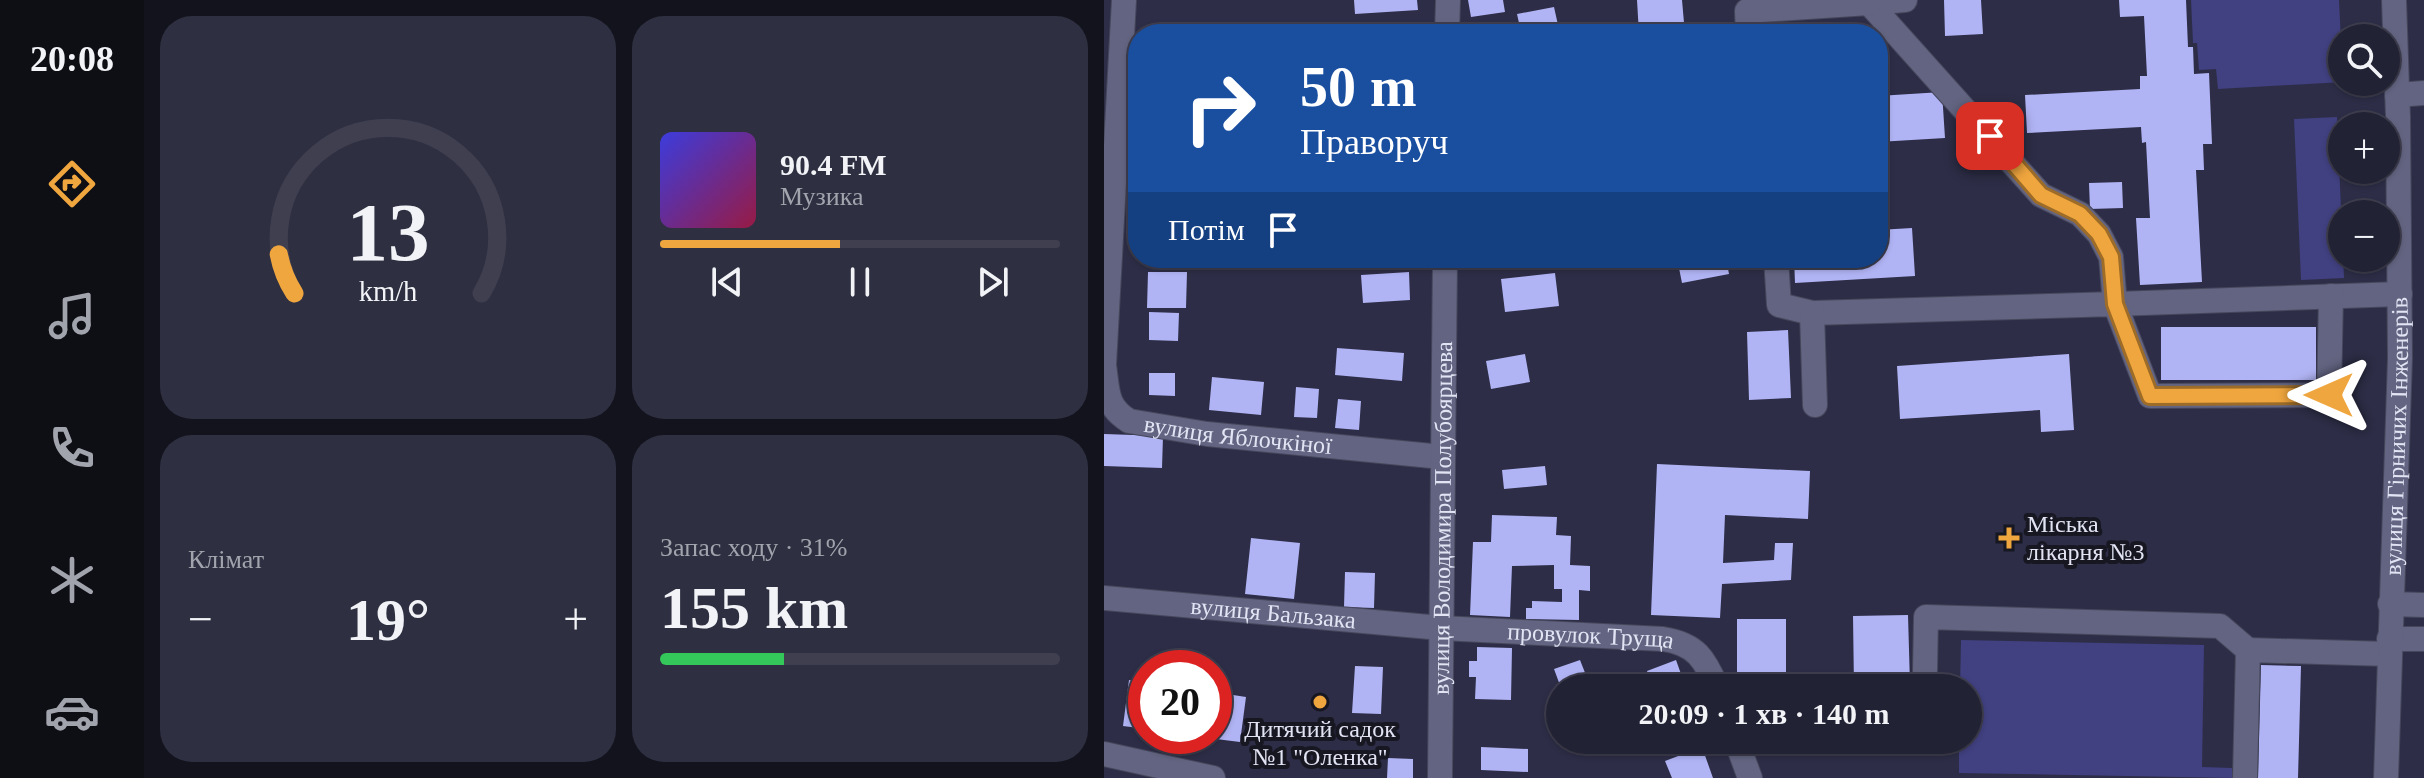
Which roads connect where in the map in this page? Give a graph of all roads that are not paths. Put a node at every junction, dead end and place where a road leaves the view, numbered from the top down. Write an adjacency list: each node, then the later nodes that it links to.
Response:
1 (1124, 0): 21 (street, вулиця Яблочкіної)
2 (1448, 0): 6 (street)
3 (1905, 0): 5 (street)
4 (2394, 0): 10 (street, вулиця Гірничих Інженерів)
5 (1869, 3): 7 (street); 9 (street)
6 (1447, 24)
7 (1748, 24)
8 (1888, 24): 18 (street)
9 (1888, 24)
10 (2395, 24)
11 (2424, 93): 12 (street)
12 (2400, 95)
13 (2397, 96): 16 (street, вулиця Гірничих Інженерів)
14 (1445, 268): 21 (street, вулиця Володимира Полубоярцева)
15 (1777, 268): 19 (street)
16 (2400, 294): 17 (street); 23 (street, вулиця Гірничих Інженерів)
17 (2331, 296): 18 (street); 18 (street)
18 (2115, 304): 19 (street)
19 (1812, 313): 20 (street)
20 (1815, 405)
21 (1442, 457): 25 (street, вулиця Володимира Полубоярцева)
22 (1104, 598): 25 (street, вулиця Бальзака)
23 (2390, 604): 24 (street); 27 (street, вулиця Гірничих Інженерів)
24 (2424, 605)
25 (1441, 628): 30 (street, провулок Труща); 34 (street, вулиця Володимира Полубоярцева)
26 (2424, 639): 27 (street)
27 (2389, 646): 28 (street); 37 (street, вулиця Гірничих Інженерів)
28 (2248, 650): 29 (street); 36 (street)
29 (1925, 671)
30 (1712, 674)
31 (1104, 754): 33 (street)
32 (1741, 754): 35 (street)
33 (1213, 778)
34 (1440, 778)
35 (1750, 778)
36 (2245, 778)
37 (2386, 778)

